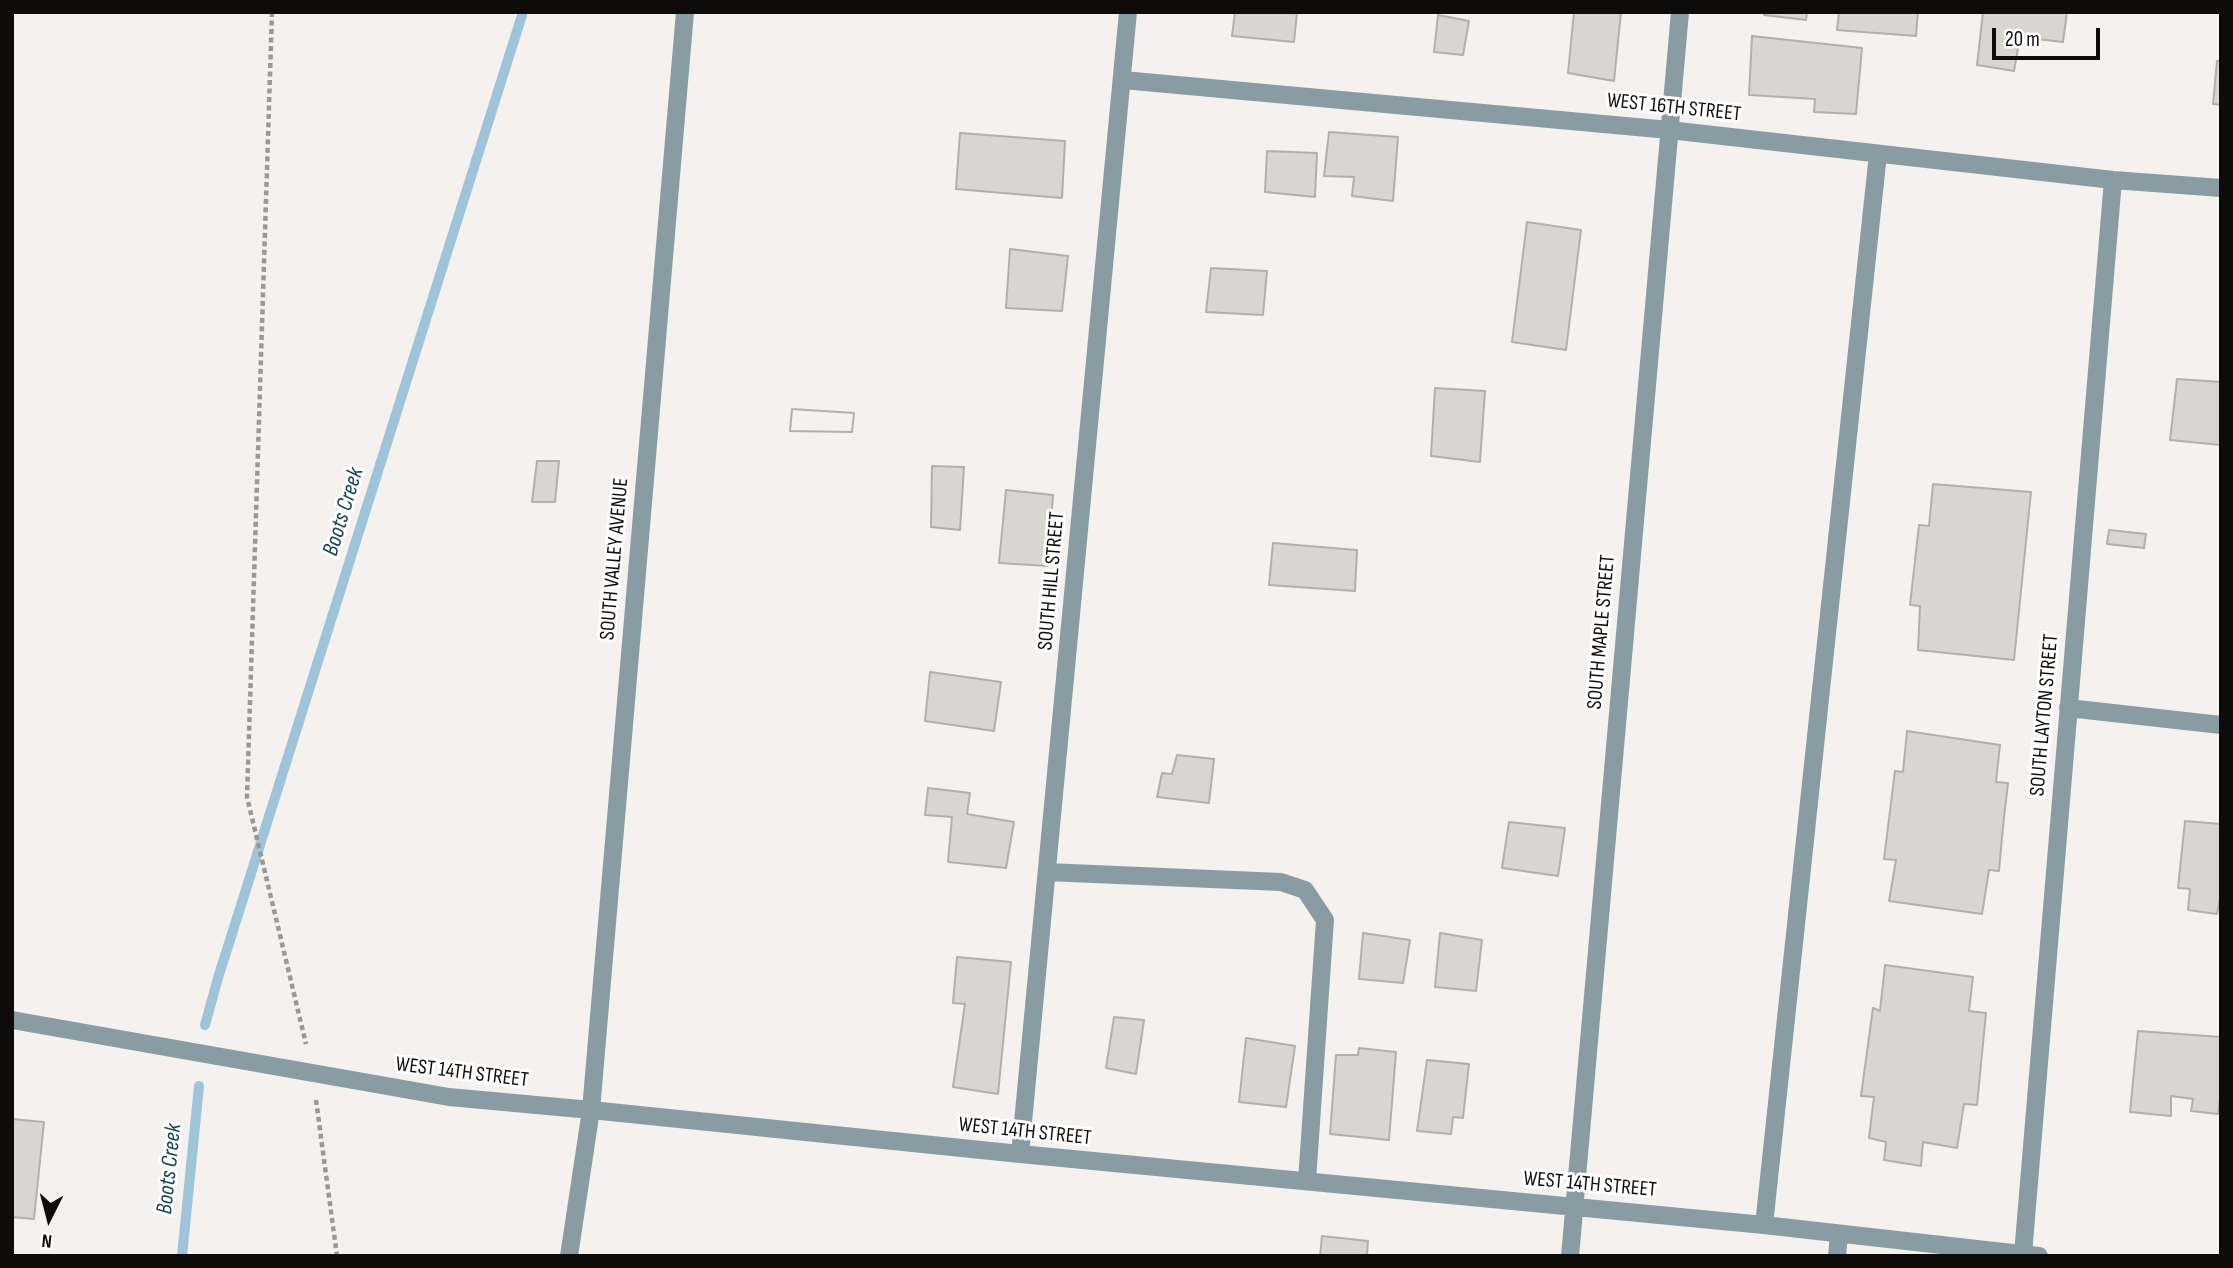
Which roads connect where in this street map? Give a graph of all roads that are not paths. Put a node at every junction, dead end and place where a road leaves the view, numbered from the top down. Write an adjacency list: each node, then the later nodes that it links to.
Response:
1 (685, 12): 13 (street, SOUTH VALLEY AVENUE)
2 (1128, 12): 4 (street, SOUTH HILL STREET)
3 (1680, 12): 5 (street, SOUTH MAPLE STREET)
4 (1123, 80): 5 (street, WEST 16TH STREET); 11 (street, SOUTH HILL STREET)
5 (1669, 130): 6 (street, WEST 16TH STREET); 16 (street, SOUTH MAPLE STREET)
6 (1878, 154): 7 (street, WEST 16TH STREET); 17 (street)
7 (2113, 180): 8 (street, WEST 16TH STREET); 9 (street, SOUTH LAYTON STREET)
8 (2221, 188)
9 (2068, 709): 10 (street); 19 (street, SOUTH LAYTON STREET)
10 (2221, 724)
11 (1047, 872): 14 (street, SOUTH HILL STREET); 15 (street)
12 (12, 1020): 13 (street, WEST 14TH STREET)
13 (591, 1110): 14 (street, WEST 14TH STREET); 20 (street, SOUTH VALLEY AVENUE)
14 (1020, 1154): 15 (street, WEST 14TH STREET)
15 (1307, 1181): 16 (street, WEST 14TH STREET)
16 (1575, 1207): 17 (street, WEST 14TH STREET); 21 (street, SOUTH MAPLE STREET)
17 (1764, 1225): 18 (street, WEST 14TH STREET)
18 (1839, 1234): 19 (street, WEST 14TH STREET); 22 (street)
19 (2031, 1255)
20 (569, 1256)
21 (1570, 1256)
22 (1837, 1256)

